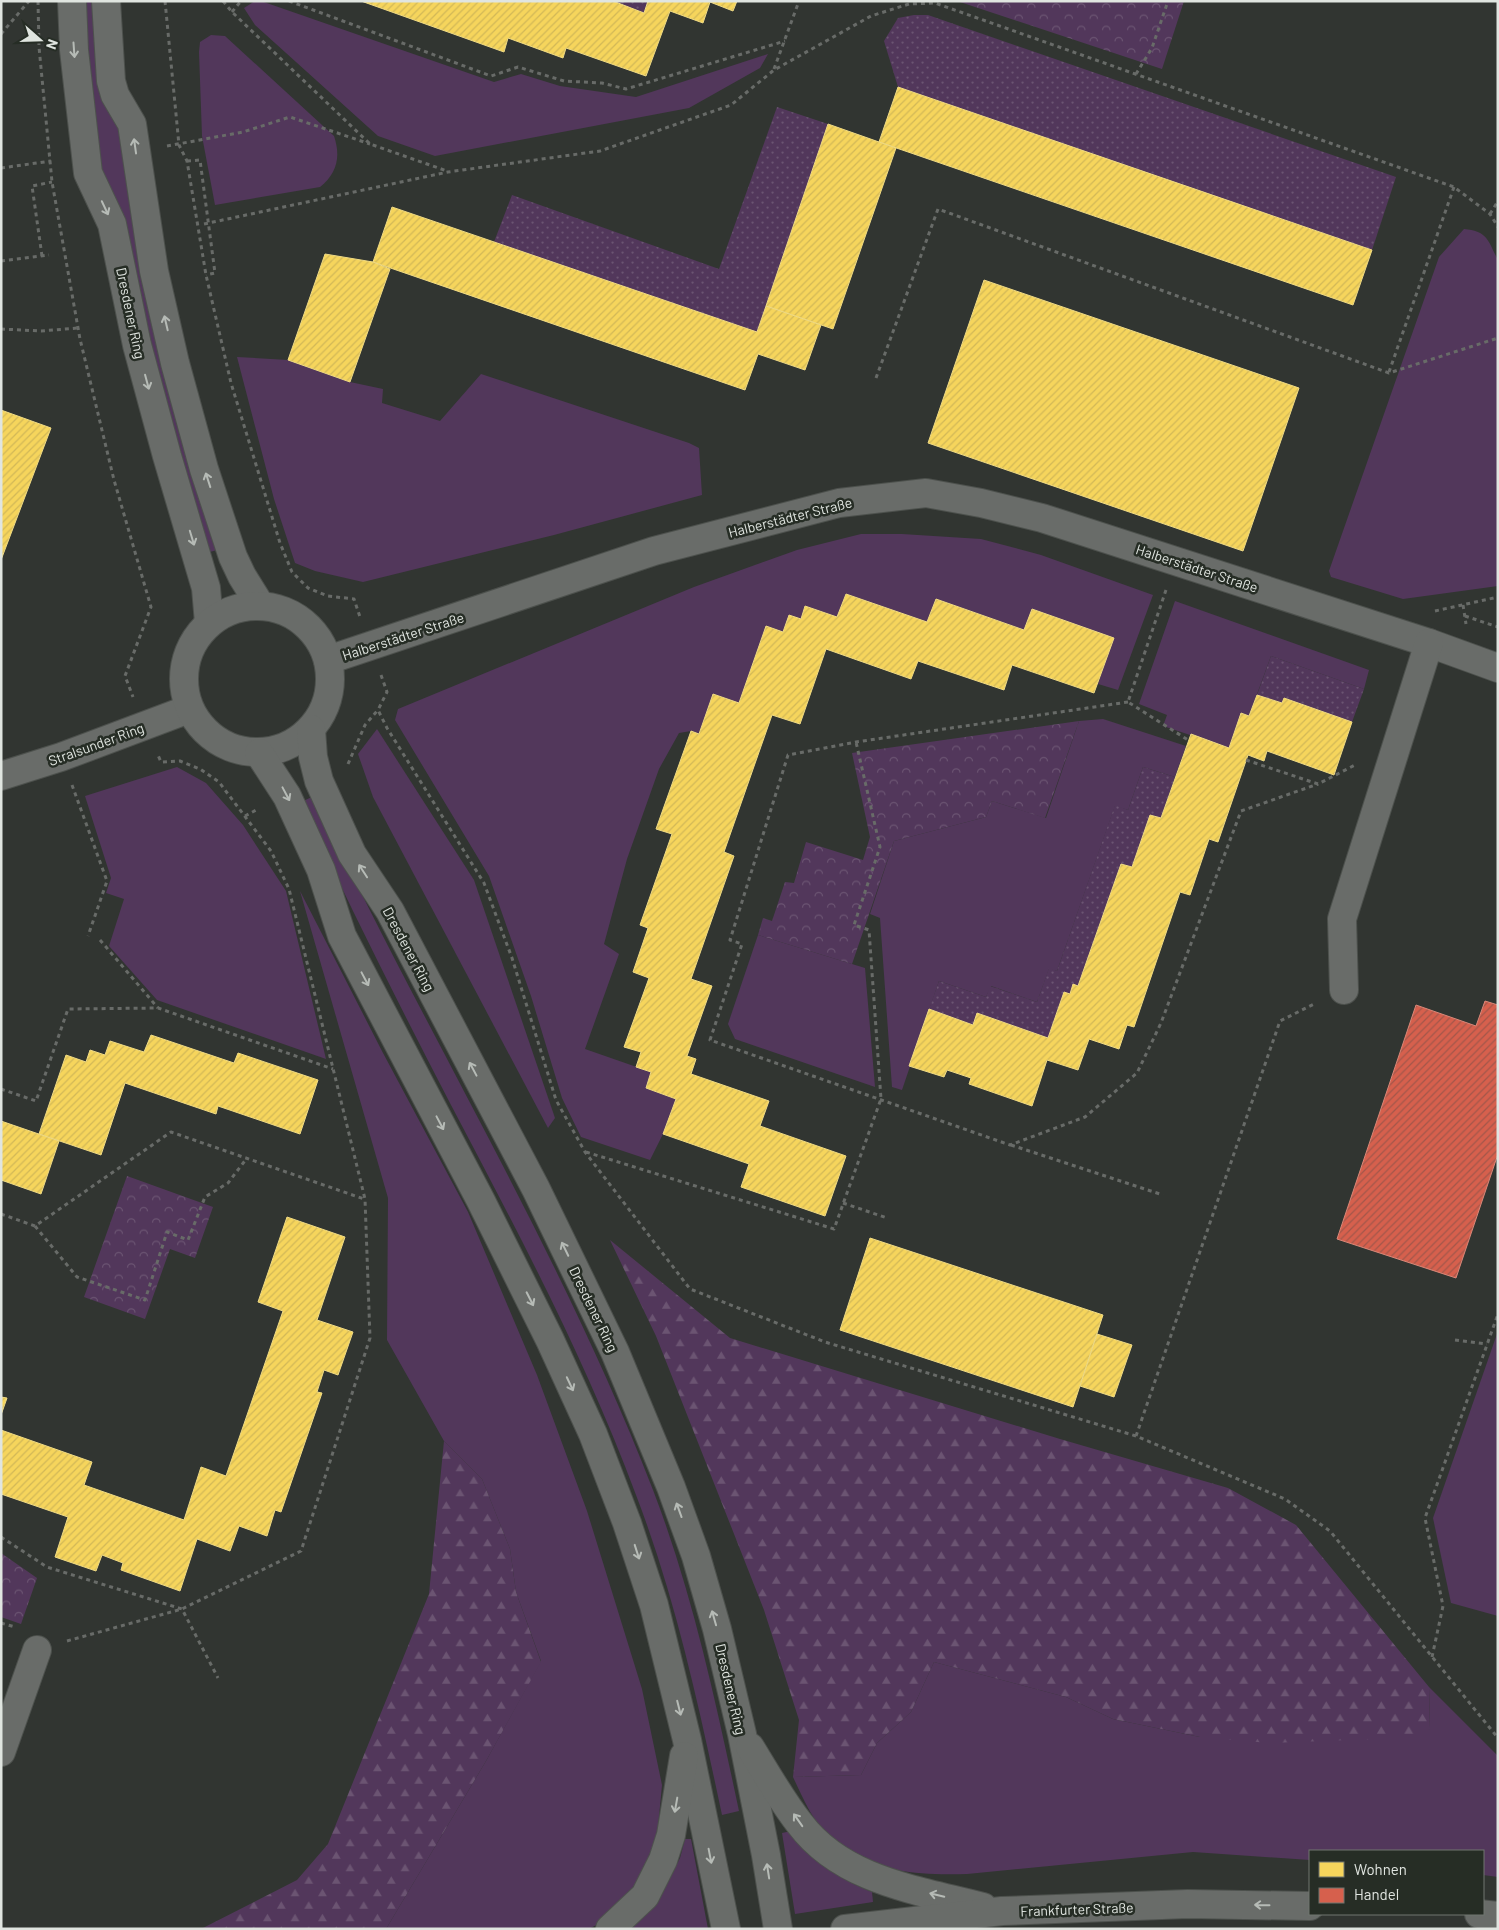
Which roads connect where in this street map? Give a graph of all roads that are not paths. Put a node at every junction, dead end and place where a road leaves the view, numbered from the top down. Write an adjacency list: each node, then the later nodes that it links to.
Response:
1 (72, 1): 4 (street, Dresdener Ring, one-way to 4)
2 (106, 1): 3 (street, one-way to 2)
3 (260, 605): 4 (street); 6 (street)
4 (209, 623): 8 (street)
5 (1430, 643): 6 (street, Halberstädter Straße); 7 (street, Halberstädter Straße); 12 (street)
6 (328, 660): 9 (street)
7 (1498, 668)
8 (189, 709): 10 (street); 11 (street, Stralsunder Ring)
9 (311, 729): 10 (street); 14 (street, Dresdener Ring, one-way to 9)
10 (259, 753): 15 (street, one-way to 15)
11 (1, 776)
12 (1344, 990)
13 (37, 1650): 16 (street)
14 (742, 1734): 18 (street, one-way to 14); 23 (street, Dresdener Ring, one-way to 14)
15 (687, 1740): 21 (street, one-way to 21); 22 (street, one-way to 22)
16 (1, 1752)
17 (1309, 1906): 18 (street, Frankfurter Straße, one-way to 18)
18 (1002, 1911): 24 (street, Frankfurter Straße)
19 (1484, 1915): 20 (street)
20 (1498, 1916)
21 (610, 1929)
22 (726, 1929)
23 (778, 1929)
24 (845, 1929)

